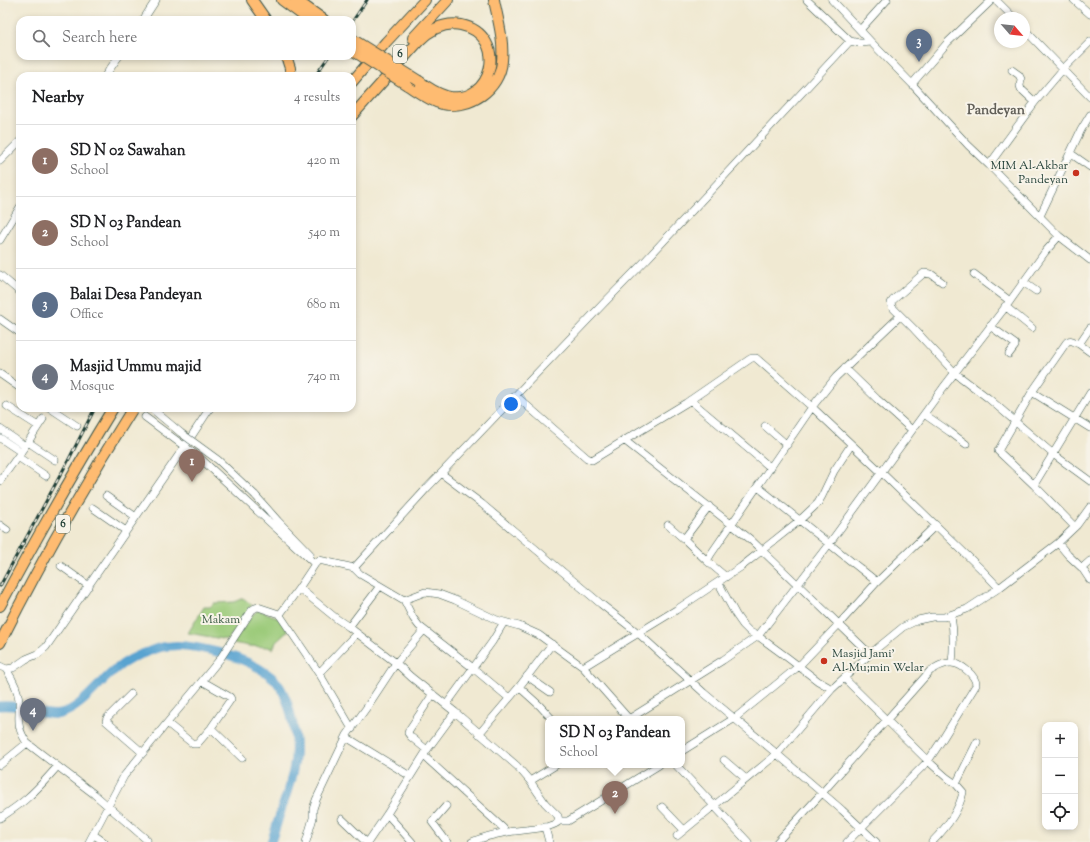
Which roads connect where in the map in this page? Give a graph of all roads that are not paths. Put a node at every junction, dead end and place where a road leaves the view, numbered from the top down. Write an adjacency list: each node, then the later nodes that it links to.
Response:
1 (156, 0): 16 (street)
2 (252, 0): 17 (highway)
3 (282, 0): 18 (highway)
4 (296, 0): 19 (highway)
5 (425, 0): 37 (highway, 6)
6 (448, 0): 41 (highway, 6)
7 (494, 0): 26 (highway, bridge)
8 (807, 0): 22 (street)
9 (832, 0): 20 (street)
10 (887, 0): 20 (street)
11 (992, 0): 38 (street)
12 (996, 0): 14 (street)
13 (1074, 0): 15 (street)
14 (1008, 12)
15 (1090, 14)
16 (146, 16)
17 (263, 16)
18 (304, 16)
19 (318, 16)
20 (860, 30): 24 (street)
21 (1030, 35): 33 (street)
22 (850, 41): 24 (street); 76 (street)
23 (356, 42): 29 (highway, bridge)
24 (871, 42): 38 (street)
25 (1090, 42): 33 (street)
26 (356, 53)
27 (116, 60): 35 (street)
28 (287, 60): 36 (highway)
29 (396, 67)
30 (396, 67): 31 (highway, bridge)
31 (396, 67)
32 (396, 67): 42 (highway, bridge)
33 (1063, 69): 39 (street); 40 (street)
34 (1012, 70): 40 (street)
35 (108, 72)
36 (290, 72)
37 (356, 77)
38 (912, 84): 47 (street)
39 (1090, 97)
40 (1035, 102): 47 (street)
41 (356, 103)
42 (356, 112)
43 (1090, 115): 45 (street)
44 (16, 145): 46 (street)
45 (1070, 154): 48 (street); 50 (street)
46 (0, 161)
47 (989, 165): 50 (street)
48 (1090, 167)
49 (16, 214): 52 (street)
50 (1040, 216): 51 (street)
51 (1059, 236): 53 (street); 57 (street)
52 (0, 240)
53 (1090, 260)
54 (974, 274): 60 (street)
55 (0, 276): 58 (street)
56 (942, 282): 61 (street)
57 (1023, 282): 59 (street); 60 (street)
58 (16, 289)
59 (1036, 291)
60 (1008, 303): 63 (street); 64 (street)
61 (900, 316): 70 (street); 71 (street)
62 (0, 319): 66 (street)
63 (990, 326): 69 (street); 71 (street)
64 (1032, 328)
65 (1090, 328): 67 (street)
66 (16, 330)
67 (1079, 344): 68 (street); 74 (street)
68 (1090, 352)
69 (1009, 354)
70 (845, 368): 79 (street); 97 (street)
71 (955, 373): 87 (street); 91 (street)
72 (0, 374): 73 (street)
73 (16, 385)
74 (1032, 392): 89 (street); 91 (street)
75 (1090, 393): 89 (street)
76 (516, 396): 99 (street); 109 (street)
77 (690, 400): 79 (street); 99 (street); 107 (street)
78 (7, 406): 81 (street)
79 (812, 407): 101 (street); 102 (street)
80 (16, 412): 92 (street)
81 (16, 412)
82 (56, 412): 93 (street)
83 (111, 412): 148 (highway, 6)
84 (130, 412): 158 (highway, 6)
85 (156, 412): 134 (street, bridge)
86 (207, 412): 103 (street)
87 (924, 414): 97 (street); 100 (street)
88 (145, 417): 103 (street)
89 (1075, 418): 95 (street); 105 (street)
90 (43, 419): 92 (street)
91 (1015, 420): 105 (street); 113 (street)
92 (38, 426): 104 (street)
93 (77, 426)
94 (765, 426): 101 (street)
95 (1090, 428)
96 (0, 429): 104 (street)
97 (912, 430): 108 (street)
98 (0, 438): 104 (street)
99 (624, 440): 116 (street)
100 (966, 444)
101 (787, 445): 107 (street)
102 (851, 445): 108 (street); 120 (street)
103 (185, 446): 119 (street); 134 (street)
104 (23, 449): 106 (street); 110 (street); 111 (street)
105 (1053, 454): 112 (street); 113 (street)
106 (55, 460)
107 (771, 468): 114 (street)
108 (882, 473): 124 (street); 130 (street)
109 (442, 474): 136 (street); 156 (street)
110 (46, 476)
111 (0, 481)
112 (1090, 482)
113 (1034, 485): 125 (street)
114 (758, 487): 120 (street); 121 (street)
115 (106, 496): 119 (street)
116 (709, 506): 121 (street); 128 (street)
117 (1090, 507): 125 (street)
118 (93, 508): 127 (street)
119 (136, 517): 127 (street)
120 (800, 520): 130 (street); 131 (street)
121 (732, 524): 131 (street); 132 (street)
122 (0, 525): 126 (street)
123 (668, 525): 128 (street)
124 (936, 525): 141 (street); 146 (street)
125 (1075, 527): 129 (street)
126 (6, 530)
127 (126, 531): 143 (street)
128 (684, 538): 132 (street)
129 (1058, 543): 137 (street); 146 (street)
130 (829, 544): 141 (street); 142 (street)
131 (762, 551): 138 (street); 142 (street)
132 (707, 561): 138 (street)
133 (1090, 561): 137 (street)
134 (316, 563): 136 (street); 145 (street)
135 (61, 566): 143 (street)
136 (354, 568): 144 (street)
137 (1082, 568): 139 (street)
138 (726, 577): 140 (street)
139 (1090, 580)
140 (718, 582): 156 (street); 157 (street)
141 (877, 582): 152 (street)
142 (798, 584): 152 (street); 157 (street)
143 (89, 586): 165 (street)
144 (380, 586): 147 (street); 153 (street)
145 (299, 588): 149 (street); 153 (street)
146 (999, 588): 150 (street)
147 (404, 600): 151 (street); 154 (street)
148 (0, 606)
149 (279, 614): 167 (street); 171 (street)
150 (951, 615): 160 (street); 162 (street)
151 (504, 622): 159 (street); 166 (street)
152 (839, 624): 160 (street); 163 (street)
153 (349, 627): 155 (street)
154 (424, 630): 161 (street); 166 (street)
155 (357, 633): 161 (street); 167 (street)
156 (638, 633): 164 (street); 170 (street)
157 (758, 636): 163 (street); 170 (street)
158 (0, 643)
159 (552, 644): 164 (street); 168 (street)
160 (870, 654): 169 (street)
161 (396, 663): 176 (street); 187 (street)
162 (952, 663): 184 (street); 198 (street)
163 (799, 666): 173 (street); 183 (street)
164 (583, 667): 181 (street)
165 (3, 668): 191 (street)
166 (473, 668): 177 (street); 178 (street)
167 (320, 673): 187 (street)
168 (527, 676): 172 (street); 174 (street)
169 (844, 678): 173 (street); 184 (street)
170 (690, 680): 182 (street); 183 (street)
171 (202, 682): 185 (street); 186 (street)
172 (519, 687): 177 (street); 180 (street)
173 (832, 689): 195 (street)
174 (550, 692)
175 (131, 694): 193 (street)
176 (433, 694): 178 (street); 194 (street)
177 (509, 698): 188 (street)
178 (446, 705): 179 (street)
179 (455, 712): 188 (street); 194 (street)
180 (549, 716)
181 (627, 716)
182 (635, 716)
183 (735, 718): 192 (street); 195 (street)
184 (886, 720): 198 (street); 208 (street)
185 (167, 723): 186 (street); 193 (street)
186 (211, 728): 196 (street)
187 (352, 729): 189 (street)
188 (479, 734): 206 (street)
189 (346, 737): 204 (street); 226 (street)
190 (977, 742): 207 (street)
191 (27, 743): 199 (street); 200 (street)
192 (685, 749)
193 (143, 753): 209 (street)
194 (426, 753): 204 (street); 220 (street)
195 (777, 754): 205 (street); 208 (street)
196 (242, 758)
197 (724, 760): 205 (street)
198 (928, 761): 207 (street); 218 (street)
199 (0, 765)
200 (57, 767): 209 (street); 214 (street)
201 (551, 768): 206 (street)
202 (654, 768): 216 (street)
203 (679, 768): 210 (street)
204 (410, 776): 213 (street)
205 (746, 779): 210 (street)
206 (530, 782): 216 (street)
207 (956, 784): 236 (street)
208 (822, 793): 218 (street); 233 (street)
209 (108, 805): 223 (street); 224 (street)
210 (714, 805): 219 (street); 232 (street)
211 (446, 806): 229 (street)
212 (662, 808): 219 (street)
213 (387, 814): 227 (street); 228 (street)
214 (0, 817)
215 (342, 819): 227 (street)
216 (559, 821): 217 (street)
217 (546, 827): 220 (street); 231 (street)
218 (861, 829): 234 (street); 235 (street)
219 (684, 830): 221 (street)
220 (506, 832): 230 (street)
221 (677, 836)
222 (97, 837): 225 (street)
223 (147, 840)
224 (89, 842)
225 (104, 842)
226 (306, 842)
227 (367, 842)
228 (412, 842)
229 (447, 842)
230 (472, 842)
231 (549, 842)
232 (748, 842)
233 (777, 842)
234 (847, 842)
235 (876, 842)
236 (932, 842)

